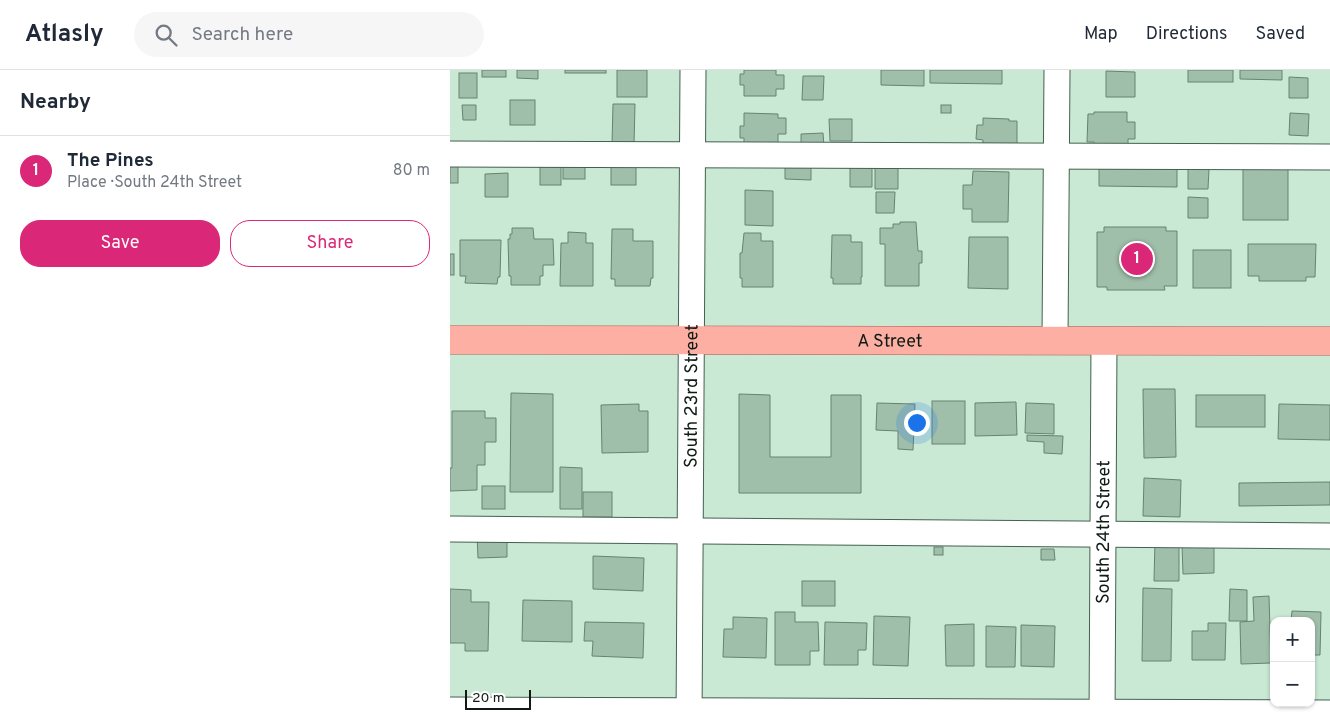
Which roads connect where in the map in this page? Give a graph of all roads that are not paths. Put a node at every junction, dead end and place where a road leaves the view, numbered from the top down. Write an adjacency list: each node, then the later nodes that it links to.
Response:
1 (693, 70): 4 (street, South 23rd Street)
2 (1057, 70): 5 (street)
3 (450, 154): 4 (street)
4 (693, 155): 5 (street); 9 (street, South 23rd Street)
5 (1056, 156): 6 (street); 8 (street)
6 (1330, 157)
7 (450, 340): 9 (main road, A Street)
8 (1055, 340): 9 (main road, A Street); 10 (main road, A Street)
9 (692, 341): 13 (street, South 23rd Street)
10 (1104, 341): 11 (main road, A Street); 14 (street, South 24th Street)
11 (1330, 341)
12 (450, 529): 13 (street)
13 (690, 531): 14 (street); 18 (street, South 23rd Street)
14 (1103, 534): 15 (street); 21 (street, South 24th Street)
15 (1330, 536)
16 (450, 710): 18 (street)
17 (1330, 713): 22 (street)
18 (689, 716): 19 (street)
19 (863, 717): 20 (street)
20 (934, 717): 21 (street)
21 (1102, 717): 22 (street)
22 (1264, 717)

